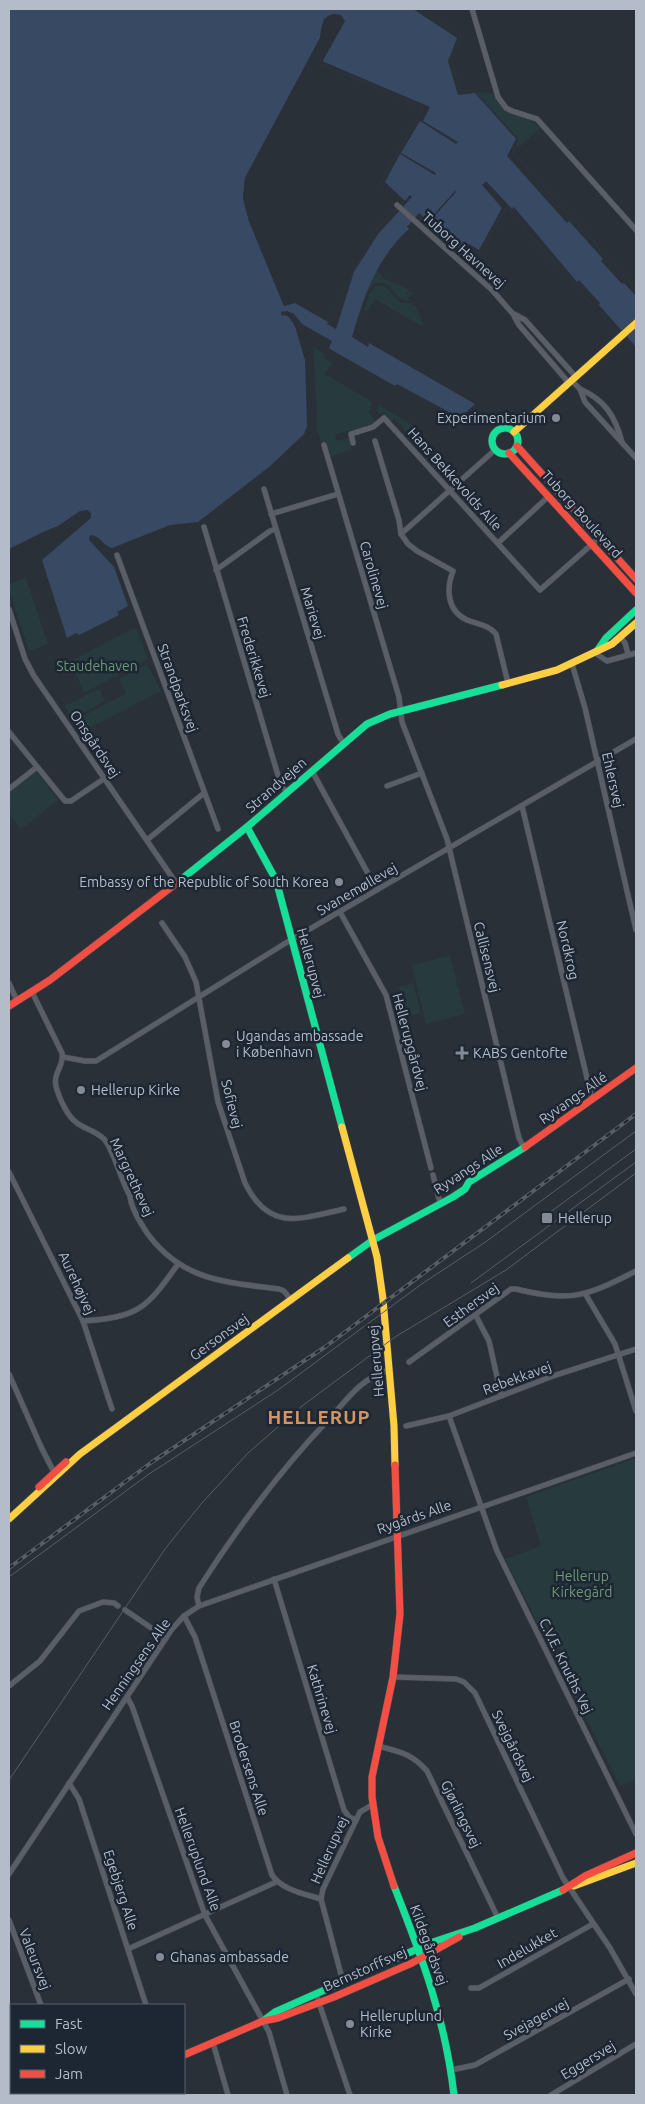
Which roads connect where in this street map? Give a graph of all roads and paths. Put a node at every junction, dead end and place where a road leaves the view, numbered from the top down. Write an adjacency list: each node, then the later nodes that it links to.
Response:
1 (472, 9): 3 (street)
2 (397, 205): 4 (street, Tuborg Havnevej)
3 (636, 230)
4 (513, 314): 6 (street, Tuborg Havnevej); 6 (street, Tuborg Havnevej)
5 (636, 323): 6 (street)
6 (573, 380): 7 (street, Tuborg Havnevej); 8 (street)
7 (580, 389): 10 (street, Tuborg Havnevej); 10 (street, Tuborg Havnevej)
8 (514, 432): 13 (street); 14 (street)
9 (375, 441): 24 (street)
10 (622, 442): 16 (street, Tuborg Havnevej)
11 (353, 443): 18 (street, Hans Bekkevolds Alle)
12 (324, 445): 19 (street, Carolinevej)
13 (517, 446): 15 (street); 25 (street, Tuborg Boulevard)
14 (496, 449): 15 (street); 18 (street)
15 (509, 453): 20 (street, Tuborg Boulevard)
16 (636, 458)
17 (264, 490): 21 (street, Marievej)
18 (450, 490): 24 (street); 26 (street, Hans Bekkevolds Alle)
19 (338, 494): 21 (street); 41 (street, Carolinevej)
20 (549, 496): 26 (street); 27 (street, Tuborg Boulevard)
21 (271, 514): 23 (street, Marievej)
22 (204, 527): 29 (street, Frederikkevej)
23 (276, 529): 29 (street); 44 (street, Marievej)
24 (401, 534): 40 (street)
25 (599, 538): 27 (street); 30 (street, Tuborg Boulevard)
26 (498, 543): 27 (street, Hans Bekkevolds Alle)
27 (592, 544): 31 (street, Tuborg Boulevard)
28 (117, 555): 52 (street, Strandparksvej)
29 (216, 570): 53 (street, Frederikkevej)
30 (636, 579)
31 (636, 593)
32 (9, 609): 49 (street, Onsgårdsvej)
33 (636, 610): 36 (street, Strandvejen)
34 (636, 623): 35 (street, Strandvejen)
35 (620, 637): 36 (street, Strandvejen); 38 (street)
36 (595, 653): 38 (street); 39 (street, Strandvejen)
37 (636, 653): 38 (street)
38 (628, 654)
39 (572, 664): 40 (street, Strandvejen); 45 (street, Ehlersvej)
40 (508, 683): 41 (street, Strandvejen)
41 (400, 712): 44 (street, Strandvejen); 48 (street, Callisensvej)
42 (9, 732): 46 (street)
43 (636, 739): 45 (street, Svanemøllevej)
44 (343, 743): 47 (street, Strandvejen)
45 (598, 762): 54 (street, Svanemøllevej); 63 (street, Ehlersvej)
46 (37, 767): 49 (street); 51 (street)
47 (312, 771): 53 (street, Strandvejen); 60 (street)
48 (422, 773): 50 (street); 58 (street, Callisensvej)
49 (105, 778): 57 (street, Onsgårdsvej)
50 (387, 786)
51 (9, 789)
52 (204, 793): 56 (street, Strandparksvej); 57 (street)
53 (287, 793): 55 (street, Strandvejen)
54 (522, 806): 58 (street, Svanemøllevej); 72 (street, Nordkrog)
55 (247, 827): 59 (street, Strandvejen); 64 (street, Hellerupvej)
56 (218, 829)
57 (147, 840): 59 (street, Onsgårdsvej)
58 (449, 848): 60 (street, Svanemøllevej); 73 (street, Callisensvej)
59 (176, 883): 66 (street, Strandvejen)
60 (377, 890): 61 (street, Svanemøllevej)
61 (340, 912): 64 (street, Svanemøllevej); 74 (street, Hellerupgårdvej)
62 (162, 923): 67 (street, Sofievej)
63 (636, 930)
64 (292, 939): 67 (street, Svanemøllevej); 79 (street, Hellerupvej)
65 (9, 983): 68 (street)
66 (32, 992): 68 (street, Strandvejen); 70 (street)
67 (200, 997): 70 (street, Svanemøllevej); 78 (street, Sofievej)
68 (17, 1001): 69 (street, Strandvejen)
69 (9, 1006)
70 (63, 1057): 80 (street, Margrethevej)
71 (636, 1068): 72 (street, Ryvangs Allé)
72 (592, 1099): 73 (street, Ryvangs Allé)
73 (524, 1148): 77 (street, Ryvangs Alle)
74 (431, 1168)
75 (9, 1172): 85 (street, Aurehøjvej)
76 (433, 1175): 77 (street)
77 (440, 1203): 79 (street, Ryvangs Alle)
78 (344, 1210)
79 (373, 1240): 83 (street, Gersonsvej); 89 (street, Hellerupvej)
80 (178, 1264): 83 (street, Margrethevej); 85 (street)
81 (636, 1271): 82 (street, Esthersvej)
82 (586, 1295): 84 (street, Esthersvej); 87 (street)
83 (292, 1300): 97 (street, Gersonsvej)
84 (476, 1316): 88 (street, Esthersvej); 91 (street)
85 (83, 1321): 92 (street, Aurehøjvej)
86 (636, 1350): 87 (street, Rebekkavej)
87 (620, 1355): 91 (street, Rebekkavej); 93 (street)
88 (409, 1362)
89 (388, 1370): 100 (street, Hellerupvej); 103 (street)
90 (9, 1374): 97 (street)
91 (501, 1395): 94 (street, Rebekkavej)
92 (112, 1409)
93 (636, 1411)
94 (449, 1416): 95 (street, Rebekkavej); 98 (street, C.V.E. Knuths Vej)
95 (406, 1426)
96 (636, 1452): 98 (street, Rygårds Alle)
97 (55, 1474): 99 (street, Gersonsvej)
98 (481, 1506): 100 (street, Rygårds Alle); 114 (street, C.V.E. Knuths Vej)
99 (9, 1519)
100 (398, 1535): 101 (street, Rygårds Alle); 107 (street, Hellerupvej)
101 (274, 1578): 103 (street, Rygårds Alle); 113 (street, Kathrinevej)
102 (118, 1606): 108 (street)
103 (199, 1606): 105 (street, Henningsens Alle)
104 (125, 1610): 106 (street)
105 (184, 1616): 106 (street, Henningsens Alle); 118 (street, Brodersens Alle)
106 (166, 1638): 109 (street, Henningsens Alle)
107 (393, 1677): 110 (street, Hellerupvej); 119 (street, Svejgårdsvej)
108 (9, 1687)
109 (127, 1696): 111 (street, Henningsens Alle); 121 (street, Helleruplund Alle)
110 (378, 1746): 112 (street, Hellerupvej); 122 (street, Gjørlingsvej)
111 (69, 1783): 117 (street, Henningsens Alle); 126 (street, Egebjerg Alle)
112 (372, 1805): 113 (street, Hellerupvej); 127 (street, Kildegårdsvej)
113 (356, 1820): 120 (street, Hellerupvej)
114 (636, 1834)
115 (636, 1853): 119 (street, Bernstorffsvej)
116 (636, 1863): 119 (street, Bernstorffsvej)
117 (9, 1874)
118 (276, 1882): 120 (street); 121 (street)
119 (569, 1887): 122 (street, Bernstorffsvej); 124 (street, Svejgårdsvej)
120 (321, 1900): 130 (street, Hellerupvej)
121 (205, 1915): 126 (street); 137 (street, Helleruplund Alle)
122 (498, 1918): 125 (street, Bernstorffsvej)
123 (9, 1920): 135 (street, Valeursvej)
124 (593, 1924): 129 (street, Svejgårdsvej); 131 (street, Indelukket)
125 (473, 1929): 127 (street, Bernstorffsvej); 128 (street, Bernstorffsvej)
126 (128, 1949): 136 (street, Egebjerg Alle)
127 (419, 1949): 128 (street, Kildegårdsvej); 130 (street, Bernstorffsvej)
128 (422, 1958): 134 (street, Bernstorffsvej); 141 (street, Kildegårdsvej)
129 (629, 1980): 133 (street, Svejgårdsvej); 141 (street, Svejagervej)
130 (343, 1982): 132 (street, Bernstorffsvej)
131 (471, 1988)
132 (316, 1994): 134 (street); 137 (street, Bernstorffsvej)
133 (636, 1994)
134 (320, 2003): 137 (street, Bernstorffsvej); 144 (street)
135 (41, 2004)
136 (146, 2004)
137 (263, 2021): 138 (street, Bernstorffsvej); 143 (street, Helleruplund Alle)
138 (213, 2043): 140 (street, Bernstorffsvej); 142 (street)
139 (636, 2044): 146 (street, Eggersvej)
140 (185, 2055)
141 (451, 2070): 145 (street, Kildegårdsvej)
142 (228, 2095)
143 (287, 2095)
144 (350, 2095)
145 (454, 2095)
146 (551, 2095)

